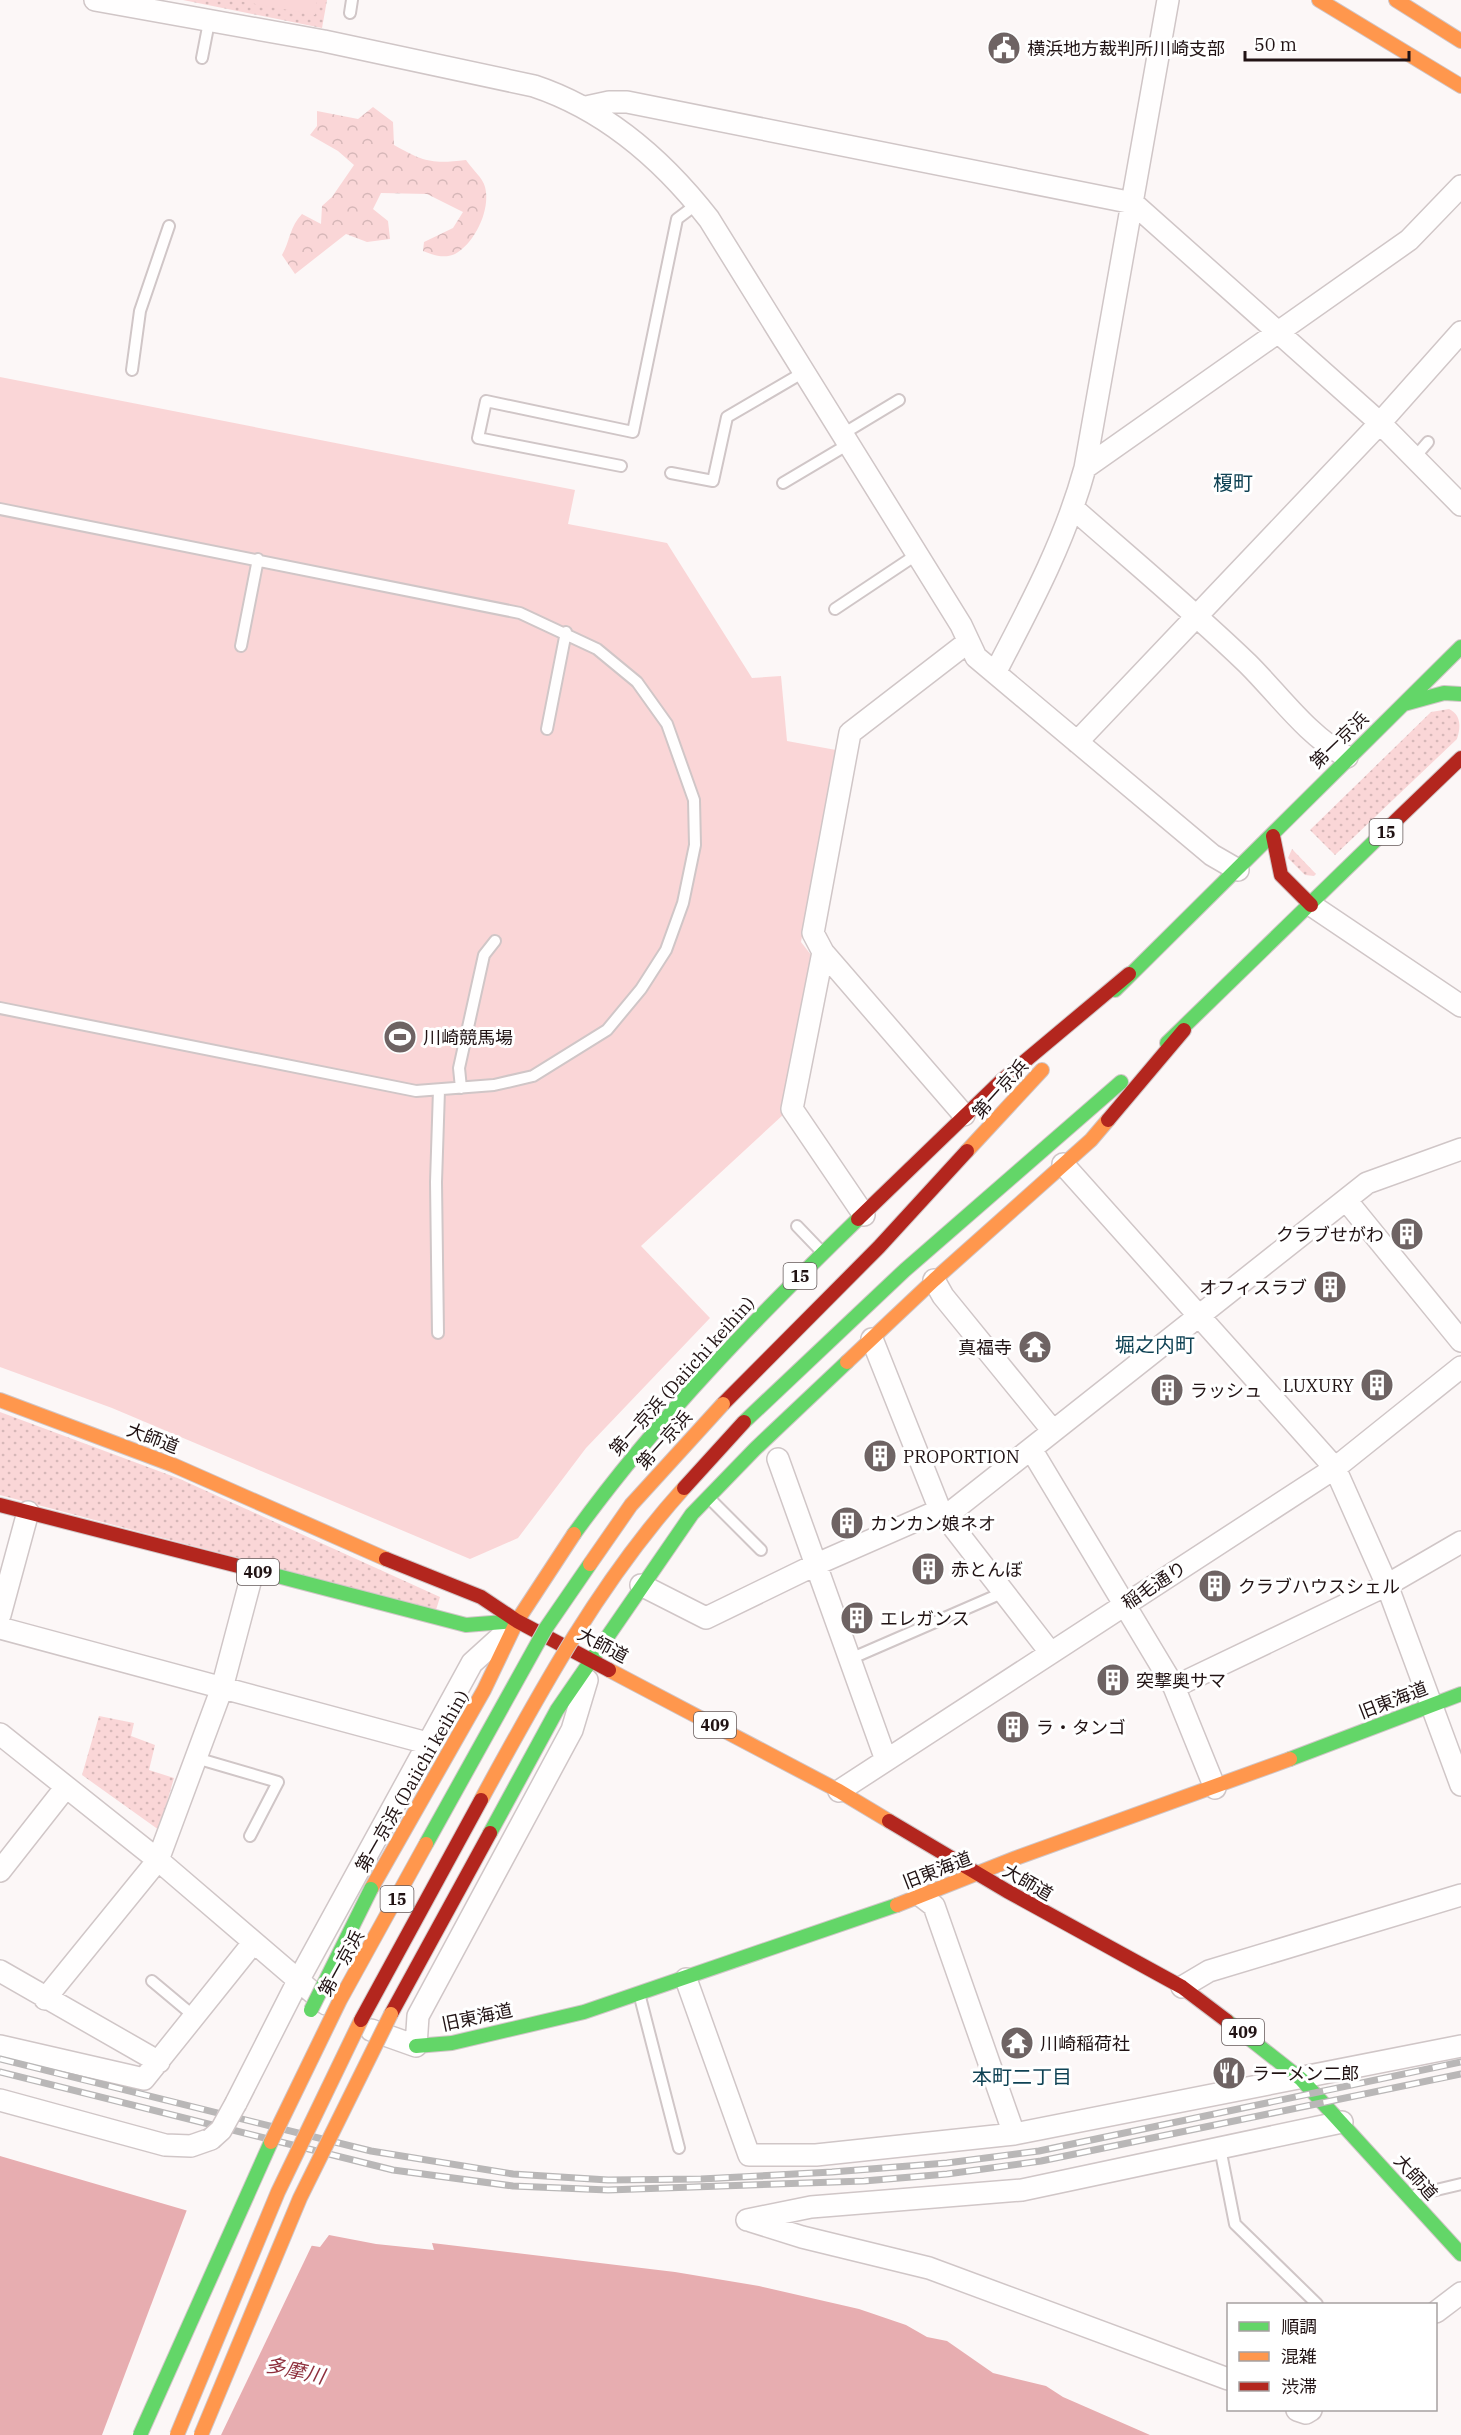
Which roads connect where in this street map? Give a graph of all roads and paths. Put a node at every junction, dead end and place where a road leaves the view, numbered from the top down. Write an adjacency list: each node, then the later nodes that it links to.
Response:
1 (94, 0): 7 (street)
2 (352, 0): 6 (lane)
3 (1168, 0): 13 (street)
4 (1319, 0): 10 (main road)
5 (1396, 0): 8 (main road)
6 (350, 13)
7 (209, 22): 9 (lane); 11 (street)
8 (1461, 40)
9 (202, 58)
10 (1461, 86)
11 (586, 107): 13 (street); 14 (street)
12 (1461, 186): 17 (street)
13 (1133, 203): 17 (street); 24 (street)
14 (697, 204): 19 (street); 23 (lane)
15 (169, 226): 18 (lane)
16 (1461, 332): 21 (street)
17 (1277, 333): 21 (street); 24 (street)
18 (132, 370)
19 (804, 372): 22 (street); 25 (lane)
20 (899, 400): 22 (lane)
21 (1380, 423): 27 (street); 33 (street)
22 (844, 440): 26 (lane); 30 (street)
23 (621, 466)
24 (1085, 468): 29 (street)
25 (671, 473)
26 (783, 483)
27 (1461, 505)
28 (0, 509): 31 (lane)
29 (1074, 509): 33 (street); 38 (street)
30 (916, 555): 32 (lane); 35 (street)
31 (258, 559): 34 (lane); 36 (lane)
32 (835, 609)
33 (1197, 616): 42 (street); 43 (street)
34 (566, 632): 41 (lane); 56 (lane)
35 (968, 642): 38 (street); 51 (street)
36 (241, 646)
37 (1461, 647): 40 (main road, 第一京浜 / 15)
38 (995, 673): 42 (street)
39 (1461, 694): 40 (main road)
40 (1402, 704): 43 (main road, 第一京浜 / 15)
41 (547, 729)
42 (1077, 742): 46 (street)
43 (1347, 758): 45 (main road, 第一京浜 / 15)
44 (1461, 758): 47 (main road, 15)
45 (1273, 836): 46 (main road, 第一京浜 / 15); 47 (main road)
46 (1243, 872): 52 (main road, 第一京浜 / 15)
47 (1311, 905): 49 (main road, 15); 53 (street)
48 (1283, 907): 49 (main road)
49 (1286, 929): 55 (main road, 15)
50 (495, 941): 56 (lane)
51 (823, 952): 58 (street); 62 (street)
52 (1129, 974): 58 (main road, 第一京浜 (Daiichi keihin) / 15); 140 (main road, 第一京浜 / 15, bridge)
53 (1461, 1006)
54 (0, 1008): 57 (lane)
55 (1184, 1030): 60 (main road); 141 (main road, 15, bridge)
56 (461, 1088): 57 (lane)
57 (439, 1090): 67 (lane)
58 (964, 1115): 62 (main road, 第一京浜 (Daiichi keihin) / 15)
59 (1461, 1149): 61 (street)
60 (1063, 1164): 65 (main road); 66 (street)
61 (1346, 1200): 66 (street); 69 (street)
62 (864, 1215): 64 (main road, 第一京浜 (Daiichi keihin) / 15)
63 (797, 1226): 64 (lane)
64 (824, 1254): 89 (main road, 第一京浜 (Daiichi keihin) / 15)
65 (934, 1280): 68 (main road); 72 (street)
66 (1201, 1316): 72 (street); 75 (street)
67 (438, 1333)
68 (872, 1339): 76 (main road); 79 (street)
69 (1461, 1341)
70 (1461, 1367): 75 (street, 稲毛通り)
71 (0, 1400): 89 (main road, 大師道 / 409)
72 (1053, 1431): 73 (street)
73 (1031, 1449): 79 (street); 87 (street)
74 (778, 1459): 82 (street)
75 (1335, 1468): 85 (street); 87 (street, 稲毛通り)
76 (709, 1497): 81 (lane); 84 (main road)
77 (0, 1505): 78 (main road, 409)
78 (28, 1512): 83 (main road, 409); 88 (street)
79 (943, 1513): 82 (street); 86 (street)
80 (1461, 1542): 85 (street)
81 (761, 1550)
82 (817, 1564): 84 (street); 93 (street)
83 (253, 1571): 89 (main road, 409); 95 (street)
84 (641, 1585): 92 (main road)
85 (1387, 1585): 94 (street); 97 (street)
86 (1002, 1593): 91 (street); 93 (lane)
87 (1124, 1605): 91 (street, 稲毛通り); 94 (street)
88 (0, 1615)
89 (517, 1621): 92 (main road, 大師道 / 409); 99 (street); 110 (main road, 第一京浜 (Daiichi keihin) / 15)
90 (0, 1628): 95 (street)
91 (1050, 1652): 101 (street, 稲毛通り)
92 (592, 1659): 105 (main road, 大師道 / 409); 124 (street); 142 (main road, bridge)
93 (850, 1659): 101 (street)
94 (1174, 1687): 104 (street)
95 (222, 1688): 99 (street); 100 (street)
96 (1461, 1694): 97 (main road, 旧東海道)
97 (1432, 1704): 102 (street); 104 (main road, 旧東海道)
98 (0, 1734): 103 (street)
99 (427, 1743): 117 (street)
100 (196, 1758): 106 (lane); 107 (street)
101 (886, 1760): 105 (street, 稲毛通り)
102 (1461, 1785)
103 (66, 1787): 107 (street); 108 (street)
104 (1215, 1788): 109 (main road, 旧東海道)
105 (839, 1791): 109 (main road, 大師道 / 409)
106 (250, 1836)
107 (158, 1860): 113 (street); 120 (street)
108 (0, 1871)
109 (978, 1873): 112 (main road, 旧東海道); 118 (main road, 大師道 / 409)
110 (371, 1888): 122 (main road, 第一京浜 / 15, bridge)
111 (1461, 1894): 118 (street)
112 (921, 1896): 115 (main road, 旧東海道); 130 (street)
113 (253, 1943): 117 (street); 121 (street)
114 (0, 1971): 120 (street)
115 (686, 1979): 119 (main road, 旧東海道); 130 (street)
116 (152, 1980): 121 (lane)
117 (298, 1981): 124 (street); 128 (street, bridge)
118 (1182, 1988): 127 (main road, 大師道 / 409)
119 (640, 1994): 124 (main road, 旧東海道); 131 (lane)
120 (45, 1999): 126 (street)
121 (195, 2017): 126 (street)
122 (304, 2024)
123 (0, 2046): 126 (street)
124 (416, 2046)
125 (1461, 2046): 127 (street)
126 (159, 2062)
127 (1301, 2079): 129 (main road, 大師道 / 409); 130 (street)
128 (0, 2100)
129 (1342, 2122): 132 (street); 134 (main road, 大師道 / 409)
130 (1014, 2134)
131 (679, 2148)
132 (1220, 2148): 137 (lane); 139 (street)
133 (1461, 2184): 134 (lane)
134 (1409, 2196): 135 (main road, 大師道 / 409)
135 (1461, 2254)
136 (1461, 2293): 138 (street)
137 (1316, 2303)
138 (1437, 2311)
139 (1227, 2379)
140 (131, 2432)
141 (177, 2435)
142 (201, 2435)

